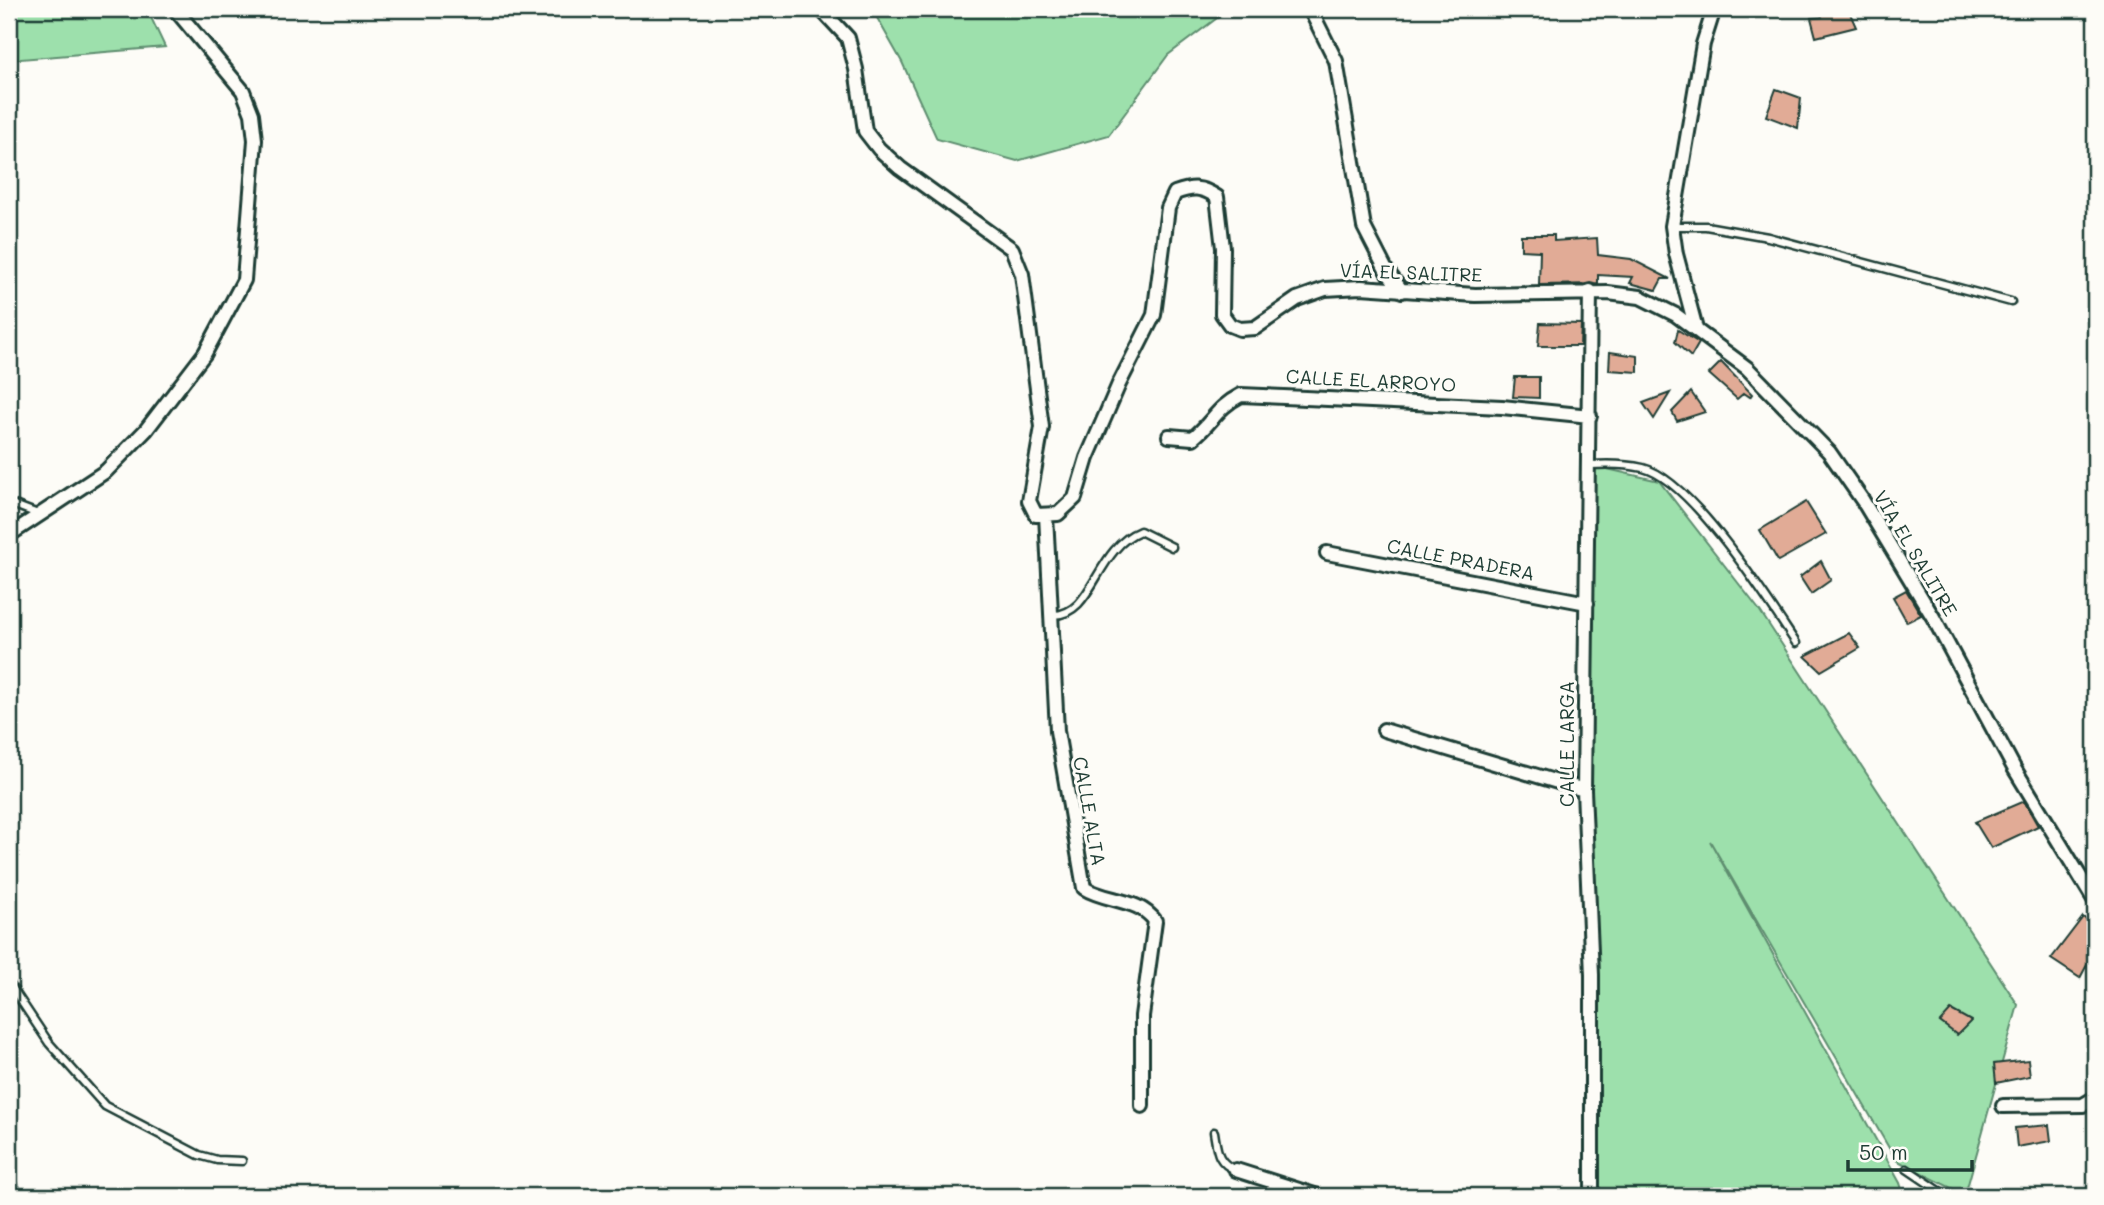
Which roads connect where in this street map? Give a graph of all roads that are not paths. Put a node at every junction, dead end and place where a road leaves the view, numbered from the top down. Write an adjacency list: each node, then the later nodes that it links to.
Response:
1 (175, 9): 14 (street)
2 (821, 9): 15 (street)
3 (1310, 9): 6 (street)
4 (1714, 9): 5 (street)
5 (1672, 226): 8 (lane); 9 (street)
6 (1402, 292): 7 (street, VÍA EL SALITRE); 15 (street, VÍA EL SALITRE)
7 (1590, 292): 9 (street, VÍA EL SALITRE); 10 (street, CALLE LARGA)
8 (2011, 302)
9 (1696, 329): 24 (street, VÍA EL SALITRE)
10 (1590, 415): 11 (street, CALLE EL ARROYO); 12 (street, CALLE LARGA)
11 (1169, 436)
12 (1590, 465): 19 (street, CALLE LARGA); 21 (lane)
13 (9, 503): 14 (lane)
14 (40, 514): 16 (street)
15 (1046, 515): 20 (street, CALLE ALTA)
16 (9, 535)
17 (1171, 547): 20 (lane)
18 (1327, 553): 19 (street, CALLE PRADERA)
19 (1587, 603): 23 (street, CALLE LARGA)
20 (1052, 615): 27 (street, CALLE ALTA)
21 (1796, 643)
22 (1384, 730): 23 (street)
23 (1584, 790): 36 (street, CALLE LARGA)
24 (2095, 901)
25 (9, 983): 30 (lane)
26 (2095, 1098): 28 (street)
27 (1142, 1106)
28 (2003, 1106)
29 (1214, 1132): 32 (lane)
30 (242, 1161)
31 (1906, 1169): 37 (lane)
32 (1236, 1170): 35 (street)
33 (9, 1178): 34 (lane)
34 (20, 1196)
35 (1318, 1196)
36 (1592, 1196)
37 (1947, 1196)

